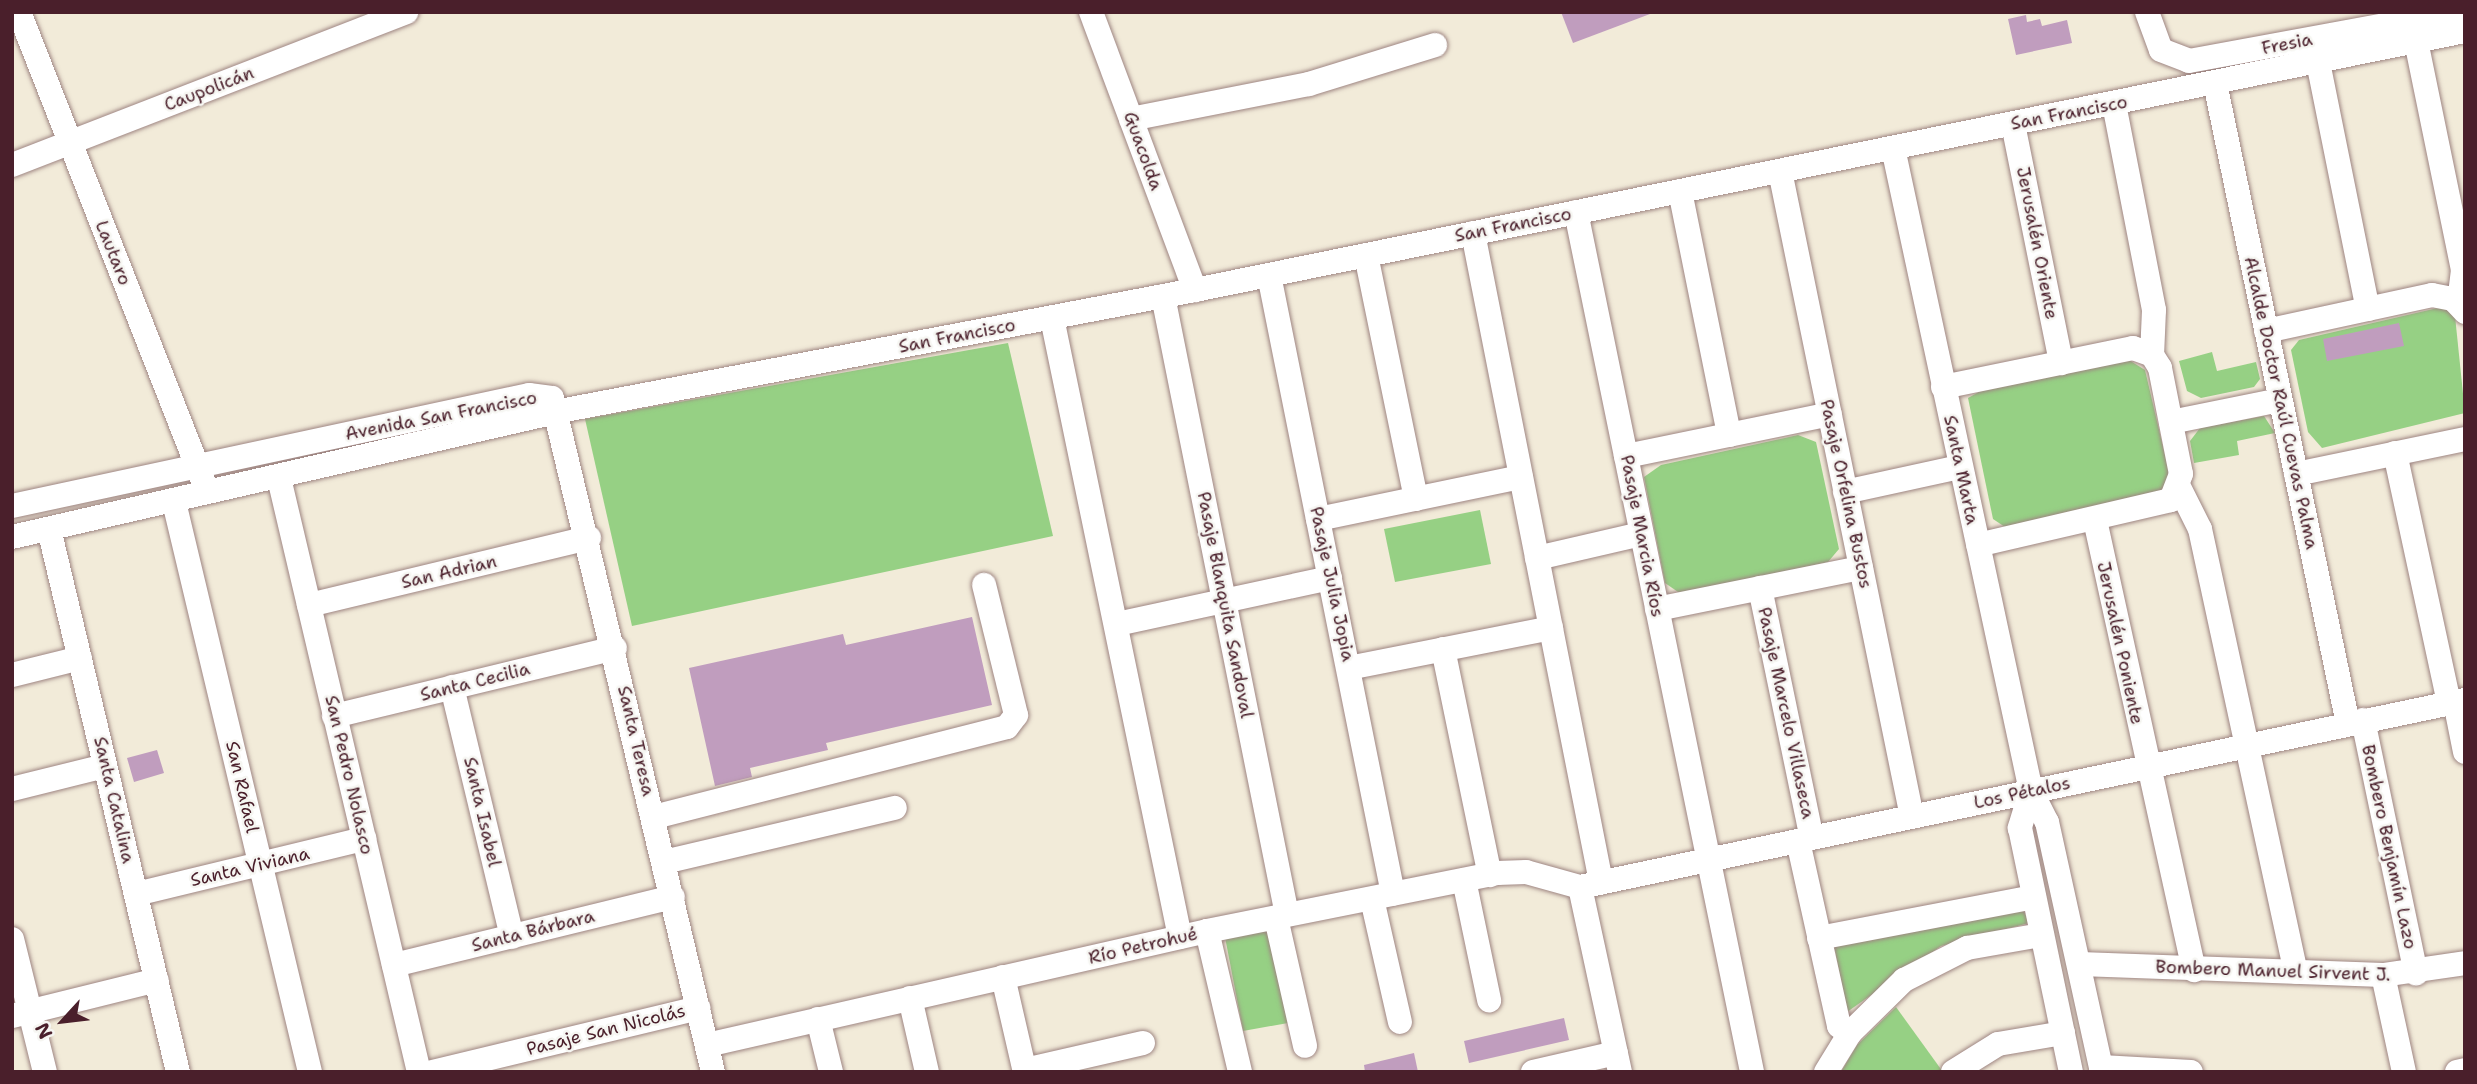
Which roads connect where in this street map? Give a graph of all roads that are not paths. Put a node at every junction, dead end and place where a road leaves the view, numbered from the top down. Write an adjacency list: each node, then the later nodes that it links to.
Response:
1 (19, 12): 14 (street, Lautaro)
2 (406, 12): 14 (street, Caupolicán)
3 (1091, 12): 12 (street, Guacolda)
4 (2147, 12): 5 (street, Fresia)
5 (2456, 12)
6 (2465, 32): 7 (street, San Francisco)
7 (2416, 41): 9 (street, San Francisco); 25 (street)
8 (1435, 45): 12 (street)
9 (2318, 62): 10 (street, San Francisco); 26 (street)
10 (2215, 83): 11 (street, San Francisco); 28 (street, Alcalde Doctor Raúl Cuevas Palma)
11 (2113, 104): 13 (street, San Francisco); 29 (street)
12 (1131, 119): 23 (street, Guacolda)
13 (2013, 124): 15 (street, San Francisco); 30 (street, Jerusalén Oriente)
14 (68, 143): 16 (street, Caupolicán); 40 (street, Lautaro)
15 (1893, 148): 17 (street, San Francisco); 31 (street, Santa Marta)
16 (12, 165)
17 (1780, 171): 18 (street, San Francisco); 34 (street, Pasaje Orfelina Bustos)
18 (1680, 191): 19 (street, San Francisco); 36 (street)
19 (1576, 212): 20 (street, San Francisco); 39 (street, Pasaje Marcia Ríos)
20 (1473, 233): 21 (street, San Francisco); 43 (street)
21 (1366, 255): 22 (street, San Francisco); 48 (street)
22 (1269, 275): 23 (street, San Francisco); 51 (street, Pasaje Julia Jopia)
23 (1195, 290): 24 (street, San Francisco)
24 (1164, 296): 27 (street, San Francisco); 63 (street, Pasaje Blanquita Sandoval)
25 (2462, 308): 26 (street)
26 (2368, 309): 28 (street)
27 (1052, 317): 33 (street, San Francisco); 66 (street)
28 (2266, 331): 32 (street, Alcalde Doctor Raúl Cuevas Palma)
29 (2152, 355): 30 (street); 35 (street)
30 (2061, 363): 31 (street)
31 (1943, 387): 41 (street, Santa Marta)
32 (2280, 400): 35 (street); 42 (street, Alcalde Doctor Raúl Cuevas Palma)
33 (560, 411): 40 (street, Avenida San Francisco); 44 (street, Avenida San Francisco); 56 (street, Santa Teresa)
34 (1830, 414): 36 (street); 46 (street, Pasaje Orfelina Bustos)
35 (2171, 422): 45 (street)
36 (1730, 435): 39 (street)
37 (2465, 439): 38 (street)
38 (2395, 453): 42 (street); 74 (street)
39 (1626, 456): 54 (street, Pasaje Marcia Ríos)
40 (198, 466): 47 (street, Lautaro); 50 (street, Avenida San Francisco)
41 (1960, 467): 46 (street); 57 (street, Santa Marta)
42 (2296, 474): 76 (street, Alcalde Doctor Raúl Cuevas Palma)
43 (1521, 477): 48 (street); 58 (street)
44 (279, 478): 47 (street, Avenida San Francisco); 64 (street, San Pedro Nolasco)
45 (2179, 487): 52 (street); 77 (street)
46 (1845, 492): 59 (street, Pasaje Orfelina Bustos)
47 (207, 494): 49 (street, Avenida San Francisco)
48 (1416, 499): 51 (street)
49 (174, 502): 53 (street, Avenida San Francisco); 90 (street, San Rafael)
50 (12, 506)
51 (1318, 519): 60 (street, Pasaje Julia Jopia)
52 (2095, 520): 57 (street); 80 (street, Jerusalén Poniente)
53 (49, 529): 55 (street, Avenida San Francisco); 70 (street, Santa Catalina)
54 (1641, 534): 58 (street); 65 (street, Pasaje Marcia Ríos)
55 (12, 537)
56 (589, 538): 64 (street, San Adrian); 68 (street, Santa Teresa)
57 (1978, 545): 82 (street, Santa Marta)
58 (1537, 558): 67 (street)
59 (1861, 568): 62 (street); 85 (street, Pasaje Orfelina Bustos)
60 (1330, 578): 63 (street); 71 (street, Pasaje Julia Jopia)
61 (984, 585): 84 (street)
62 (1760, 588): 65 (street); 87 (street, Pasaje Marcelo Villaseca)
63 (1224, 601): 66 (street); 98 (street, Pasaje Blanquita Sandoval)
64 (309, 605): 75 (street, San Pedro Nolasco)
65 (1657, 609): 88 (street, Pasaje Marcia Ríos)
66 (1117, 624): 102 (street)
67 (1551, 628): 69 (street); 93 (street)
68 (615, 648): 73 (street, Santa Cecilia); 84 (street, Santa Teresa)
69 (1443, 649): 71 (street); 91 (street)
70 (80, 658): 72 (street); 79 (street, Santa Catalina)
71 (1349, 668): 96 (street, Pasaje Julia Jopia)
72 (12, 675)
73 (452, 687): 75 (street, Santa Cecilia); 101 (street, Santa Isabel)
74 (2456, 701): 76 (street, Los Pétalos); 78 (street)
75 (334, 716): 86 (street, San Pedro Nolasco)
76 (2355, 722): 77 (street, Los Pétalos); 110 (street, Bombero Benjamín Lazo)
77 (2248, 745): 80 (street, Los Pétalos); 109 (street)
78 (2465, 752)
79 (105, 766): 81 (street); 94 (street, Santa Catalina)
80 (2148, 766): 82 (street, Los Pétalos); 108 (street, Jerusalén Poniente)
81 (12, 789)
82 (2031, 791): 85 (street, Los Pétalos); 97 (street, Santa Marta); 106 (street, Santa Marta)
83 (895, 808): 89 (street)
84 (654, 817): 89 (street, Santa Teresa)
85 (1912, 817): 87 (street, Los Pétalos)
86 (364, 839): 90 (street, Santa Viviana); 107 (street, San Pedro Nolasco)
87 (1805, 840): 88 (street, Los Pétalos); 103 (street, Pasaje Marcelo Villaseca)
88 (1705, 860): 93 (street, Los Pétalos); 139 (street, Pasaje Marcia Ríos)
89 (664, 863): 95 (street, Santa Teresa)
90 (260, 864): 94 (street, Santa Viviana); 131 (street, San Rafael)
91 (1490, 875): 92 (street, Río Petrohué); 93 (street, Río Petrohué)
92 (1464, 880): 96 (street, Río Petrohué); 115 (street)
93 (1590, 885): 125 (street)
94 (136, 894): 113 (street, Santa Catalina)
95 (673, 897): 101 (street, Santa Bárbara); 116 (street, Santa Teresa)
96 (1382, 897): 98 (street, Río Petrohué); 119 (street, Pasaje Julia Jopia)
97 (2033, 897): 100 (street, Santa Marta); 103 (street)
98 (1281, 917): 99 (street, Río Petrohué); 124 (street, Pasaje Blanquita Sandoval)
99 (1207, 931): 102 (street, Río Petrohué); 137 (street)
100 (2041, 934): 120 (street); 121 (street, Santa Marta)
101 (512, 937): 107 (street, Santa Bárbara)
102 (1180, 937): 112 (street, Río Petrohué)
103 (1819, 938): 120 (street, Pasaje Marcelo Villaseca)
104 (12, 939): 117 (street)
105 (2465, 963): 110 (street, Bombero Manuel Sirvent J.)
106 (2080, 964): 108 (street, Bombero Manuel Sirvent J.); 126 (street, Santa Marta)
107 (394, 965): 132 (street, San Pedro Nolasco)
108 (2194, 970): 109 (street, Bombero Manuel Sirvent J.)
109 (2296, 972): 111 (street, Bombero Manuel Sirvent J.)
110 (2416, 974): 111 (street, Bombero Manuel Sirvent J.)
111 (2383, 975): 144 (street)
112 (1003, 977): 114 (street, Río Petrohué); 128 (street)
113 (157, 981): 117 (street); 130 (street, Santa Catalina)
114 (910, 998): 118 (street, Río Petrohué); 136 (street)
115 (1489, 1000)
116 (698, 1008): 123 (street, Santa Teresa); 133 (street, Pasaje San Nicolás)
117 (21, 1013): 129 (street)
118 (818, 1020): 123 (street, Río Petrohué); 135 (street)
119 (1400, 1021)
120 (1850, 1033): 140 (street)
121 (2063, 1033): 141 (street); 142 (street, Santa Marta)
122 (1143, 1043): 128 (street)
123 (707, 1045): 134 (street, Santa Teresa)
124 (1305, 1046)
125 (1618, 1062): 138 (street)
126 (2101, 1069): 143 (street)
127 (2465, 1070): 145 (street)
128 (1025, 1071)
129 (45, 1072)
130 (178, 1072)
131 (310, 1072)
132 (419, 1072)
133 (432, 1072)
134 (713, 1072)
135 (831, 1072)
136 (927, 1072)
137 (1240, 1072)
138 (1533, 1072)
139 (1752, 1072)
140 (1826, 1072)
141 (1953, 1072)
142 (2071, 1072)
143 (2191, 1072)
144 (2403, 1072)
145 (2457, 1072)

